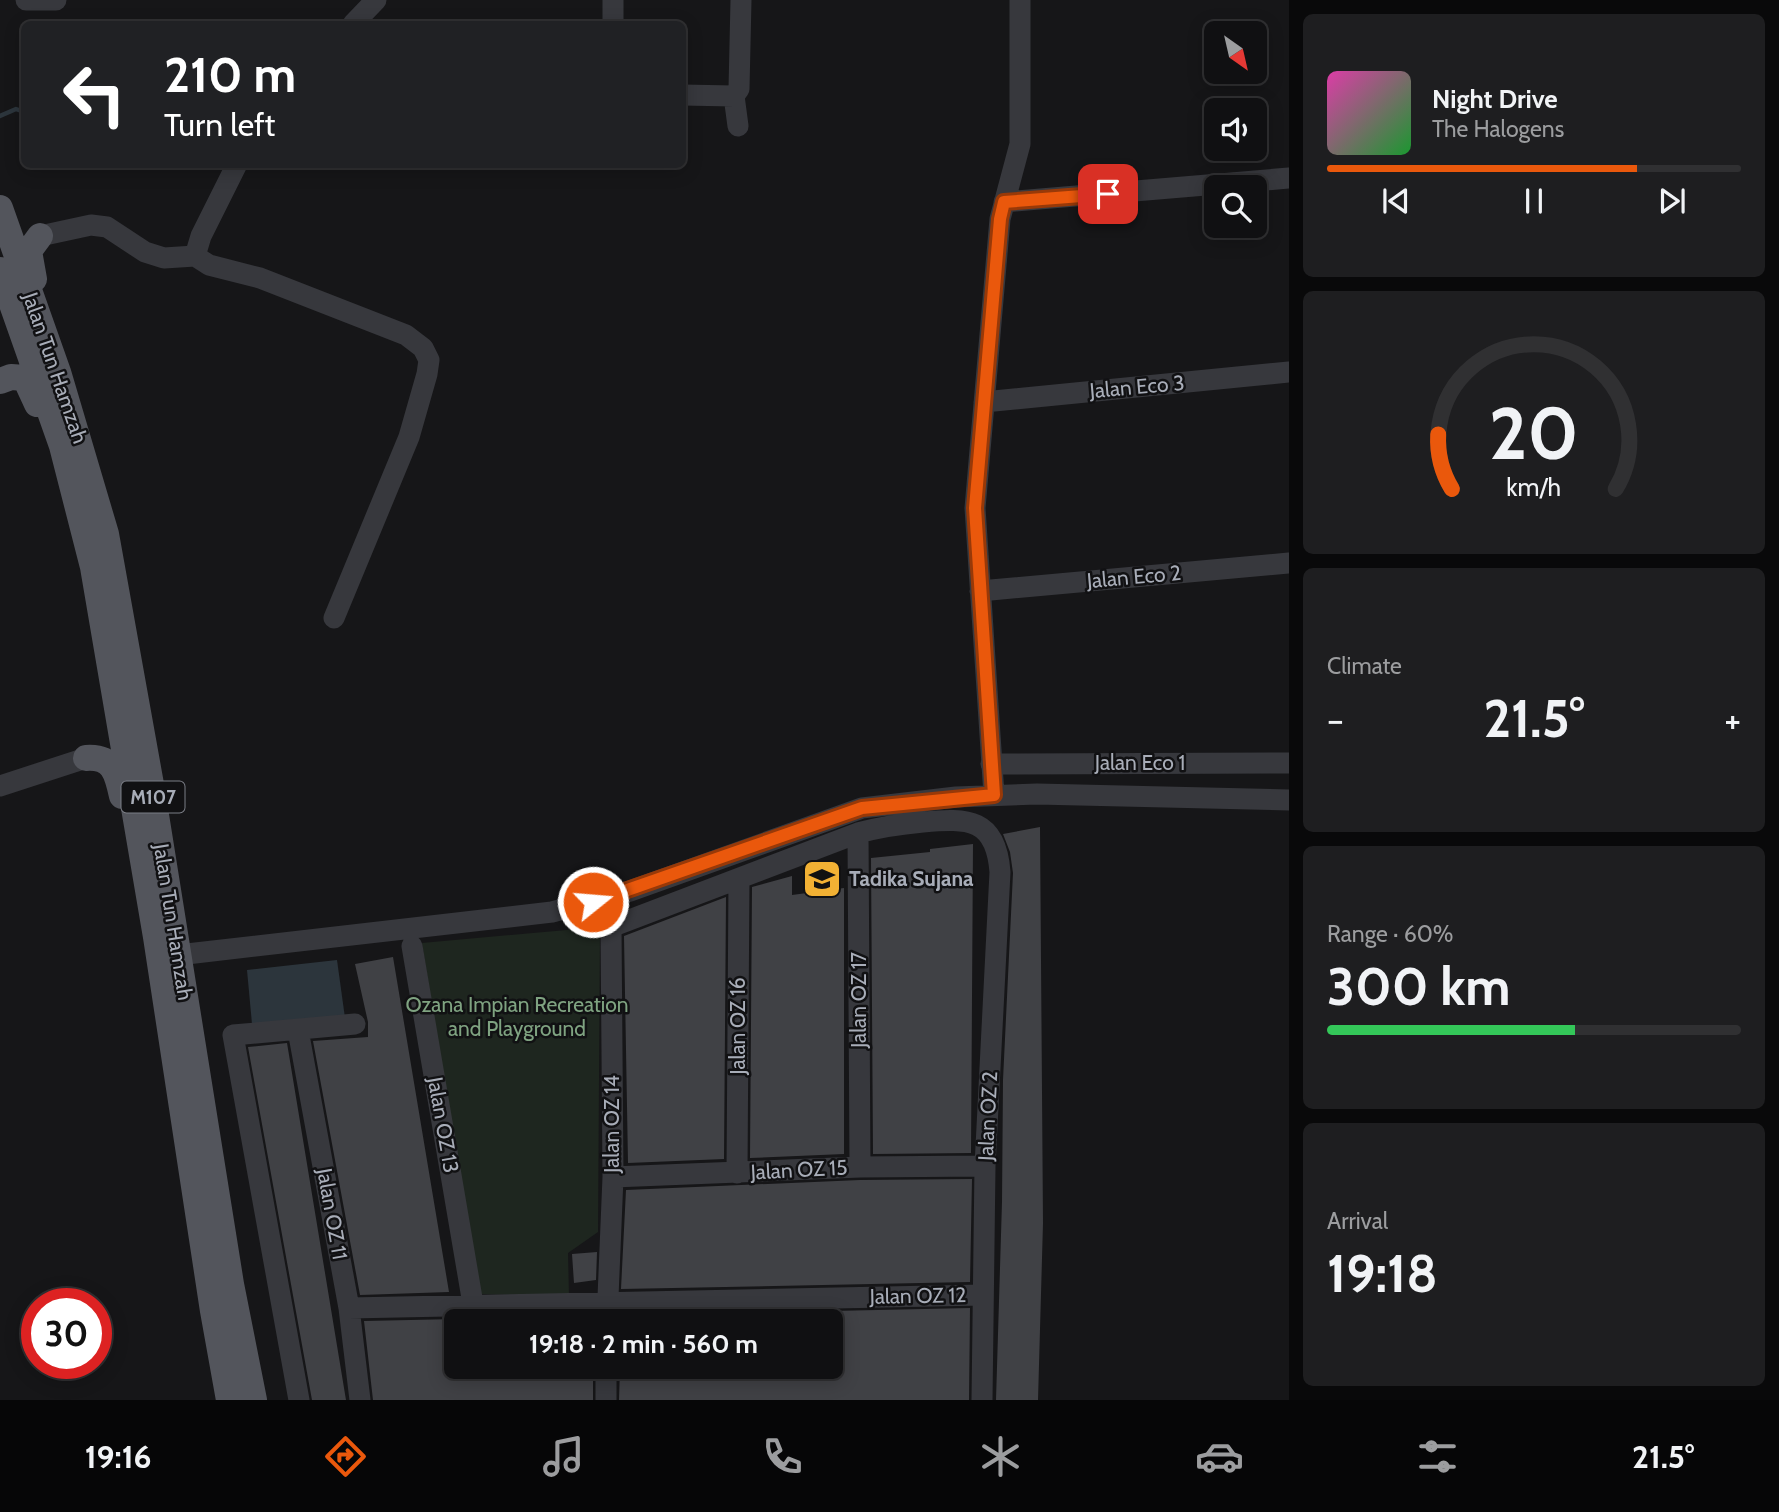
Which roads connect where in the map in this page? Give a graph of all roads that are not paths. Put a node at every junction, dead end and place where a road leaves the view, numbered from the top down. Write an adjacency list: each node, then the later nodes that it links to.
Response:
1 (26, 0): 2 (street)
2 (56, 0)
3 (376, 0): 7 (street)
4 (613, 0): 8 (street)
5 (741, 0): 10 (street)
6 (1020, 0): 15 (street)
7 (356, 21)
8 (613, 21)
9 (686, 95): 10 (street)
10 (734, 96): 11 (street)
11 (738, 126)
12 (235, 168): 18 (street)
13 (1289, 178): 15 (street)
14 (0, 190): 17 (main road)
15 (1004, 202): 24 (street)
16 (0, 208): 21 (main road, Jalan Tun Hamzah / M107)
17 (40, 236): 18 (street); 21 (main road)
18 (195, 256): 29 (street)
19 (0, 270): 25 (main road, Jalan Tun Hamzah / M107)
20 (0, 280): 23 (main road)
21 (58, 372): 40 (main road, Jalan Tun Hamzah / M107)
22 (1289, 372): 24 (street, Jalan Eco 3)
23 (0, 381): 25 (main road)
24 (984, 402): 27 (street)
25 (80, 509): 28 (main road, Jalan Tun Hamzah / M107)
26 (1289, 563): 27 (street, Jalan Eco 2)
27 (980, 591): 31 (street)
28 (100, 602): 30 (main road); 38 (main road, Jalan Tun Hamzah / M107)
29 (334, 618)
30 (86, 758): 33 (street); 38 (main road)
31 (991, 764): 32 (street, Jalan Eco 1); 34 (street)
32 (1289, 764)
33 (0, 786)
34 (994, 795): 35 (street); 40 (street)
35 (1289, 800)
36 (858, 833): 37 (street); 43 (street, Jalan OZ 2); 44 (street, Jalan OZ 17)
37 (739, 879): 45 (street, Jalan OZ 16); 46 (street, Jalan OZ 14)
38 (156, 937): 54 (main road, Jalan Tun Hamzah / M107)
39 (412, 946): 48 (street, Jalan OZ 13)
40 (178, 955): 55 (main road, Jalan Tun Hamzah / M107)
41 (355, 1024): 42 (street)
42 (298, 1030): 49 (street, Jalan OZ 11); 56 (street)
43 (985, 1166): 44 (street, Jalan OZ 15); 47 (street, Jalan OZ 2)
44 (860, 1167): 45 (street, Jalan OZ 15)
45 (737, 1173): 46 (street, Jalan OZ 15)
46 (612, 1177): 51 (street, Jalan OZ 14)
47 (983, 1295): 52 (street, Jalan OZ 12); 59 (street, Jalan OZ 2)
48 (473, 1304): 49 (street, Jalan OZ 12); 50 (street, Jalan OZ 12)
49 (349, 1308): 57 (street, Jalan OZ 11)
50 (557, 1309)
51 (607, 1309)
52 (673, 1309)
53 (606, 1379): 58 (street)
54 (229, 1400)
55 (254, 1400)
56 (299, 1400)
57 (360, 1400)
58 (606, 1400)
59 (982, 1400)

